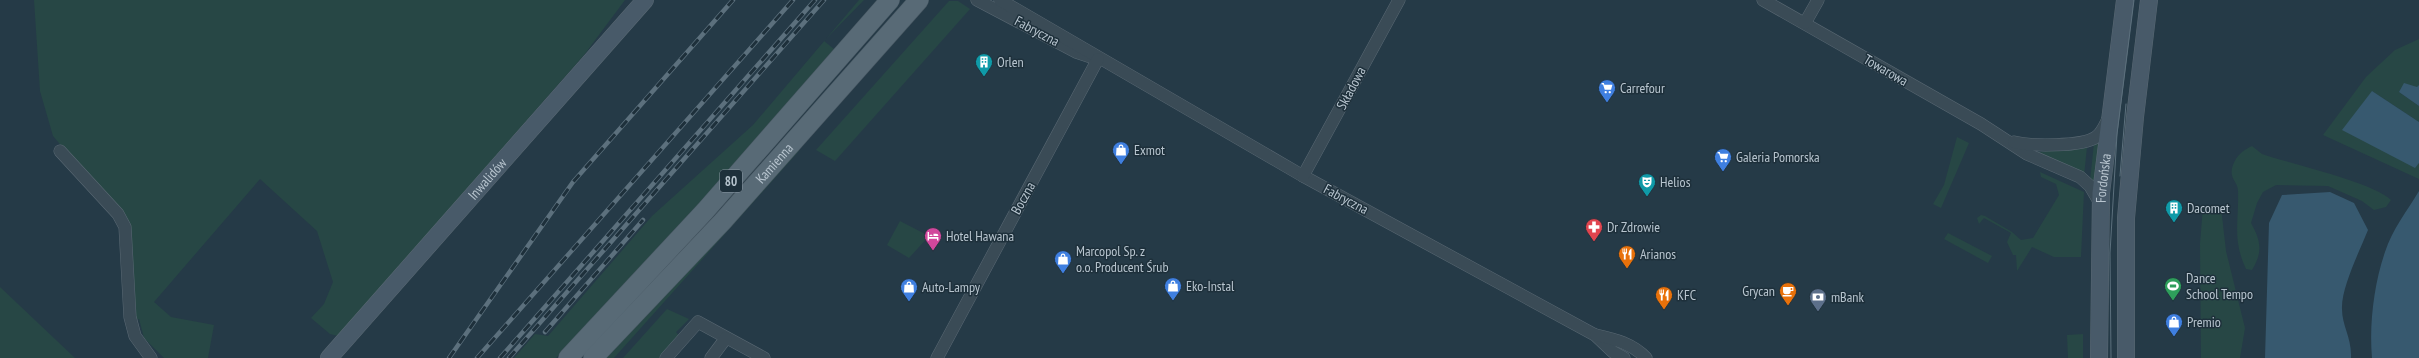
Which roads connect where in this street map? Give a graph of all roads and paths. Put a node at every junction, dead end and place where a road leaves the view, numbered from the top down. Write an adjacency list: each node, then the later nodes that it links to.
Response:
1 (645, 0): 21 (main road, Inwalidów)
2 (890, 0): 22 (main road, Kamienna / 80)
3 (919, 0): 23 (main road, Kamienna / 80)
4 (978, 0): 12 (street, Fabryczna)
5 (1000, 0): 12 (street, Fabryczna)
6 (1399, 0): 16 (street, Składowa)
7 (1763, 0): 11 (street, Towarowa)
8 (1818, 0): 11 (street)
9 (2125, 0): 13 (main road, Fordońska)
10 (2149, 0): 31 (main road, Fordońska)
11 (1805, 23): 14 (street, Towarowa)
12 (1098, 59): 16 (street, Fabryczna); 27 (street, Boczna)
13 (2109, 117): 14 (street, Towarowa); 17 (main road, Fordońska)
14 (2008, 141): 17 (street, Towarowa)
15 (60, 151): 20 (street)
16 (1303, 176): 18 (street, Fabryczna)
17 (2101, 204): 30 (main road, Fordońska)
18 (1595, 335): 28 (street, Fabryczna); 29 (street, Fabryczna)
19 (726, 338): 24 (street); 25 (street); 26 (street)
20 (151, 358)
21 (329, 358)
22 (568, 358)
23 (593, 358)
24 (666, 358)
25 (711, 358)
26 (764, 358)
27 (937, 358)
28 (1624, 358)
29 (1646, 358)
30 (2099, 358)
31 (2126, 358)

